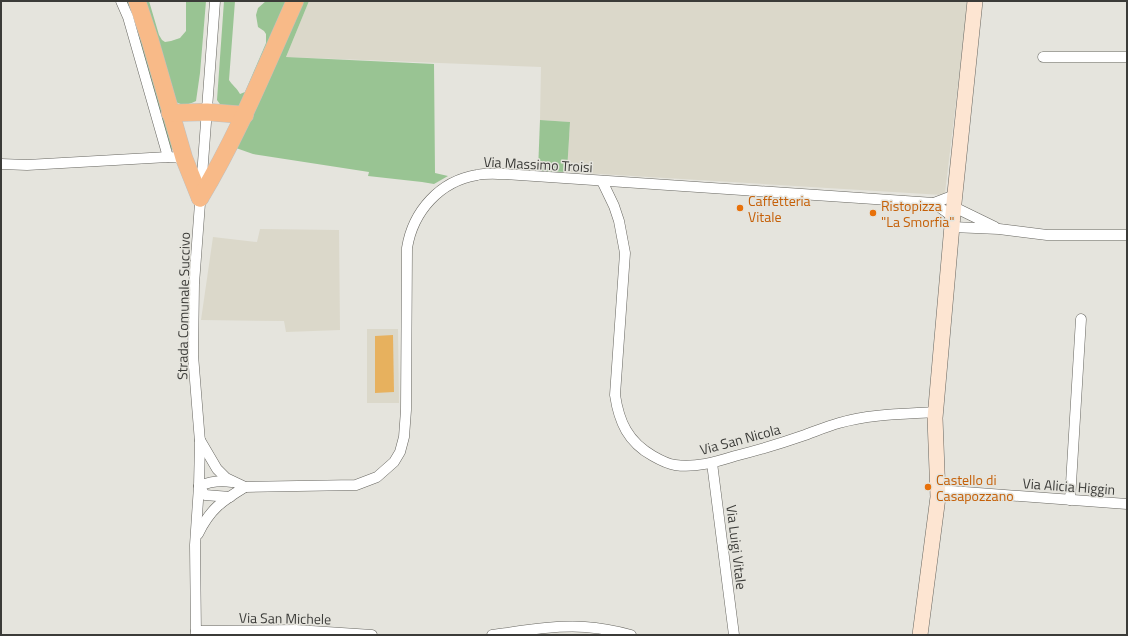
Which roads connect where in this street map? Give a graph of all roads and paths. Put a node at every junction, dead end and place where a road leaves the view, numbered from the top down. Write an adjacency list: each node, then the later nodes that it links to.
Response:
1 (121, 1): 11 (street)
2 (137, 1): 9 (highway)
3 (215, 1): 8 (street, Strada Comunale Succivo)
4 (295, 1): 10 (highway)
5 (975, 1): 16 (main road)
6 (1127, 56): 7 (street)
7 (1043, 57)
8 (207, 112): 9 (highway); 10 (highway); 14 (street, Strada Comunale Succivo)
9 (170, 113): 11 (highway)
10 (245, 115): 14 (highway)
11 (176, 158): 12 (street); 14 (highway)
12 (1, 164)
13 (602, 181): 15 (street, Via Massimo Troisi); 22 (street, Via San Nicola); 25 (street, Via Massimo Troisi)
14 (200, 198): 21 (street, Strada Comunale Succivo)
15 (934, 203): 16 (street, Via Massimo Troisi); 16 (street)
16 (953, 212): 17 (street); 17 (street); 20 (main road)
17 (999, 229): 18 (street)
18 (1127, 235)
19 (1081, 318): 28 (street)
20 (935, 412): 22 (street, Via San Nicola); 26 (main road)
21 (200, 440): 23 (street, Via Massimo Troisi); 24 (street, Strada Comunale Succivo)
22 (712, 463): 35 (street, Via Luigi Vitale)
23 (232, 482): 24 (street, Via Massimo Troisi); 25 (street, Via Massimo Troisi)
24 (199, 486): 27 (street); 30 (street, Strada Comunale Succivo)
25 (245, 487): 27 (street)
26 (938, 490): 28 (street, Via Alicia Higgin); 36 (main road)
27 (230, 497): 30 (street)
28 (1070, 500): 29 (street, Via Alicia Higgin)
29 (1127, 504)
30 (196, 538): 31 (street, Strada Comunale Succivo)
31 (196, 633): 32 (street, Via San Michele)
32 (372, 635)
33 (492, 635): 34 (street)
34 (631, 635)
35 (734, 635)
36 (920, 635)

